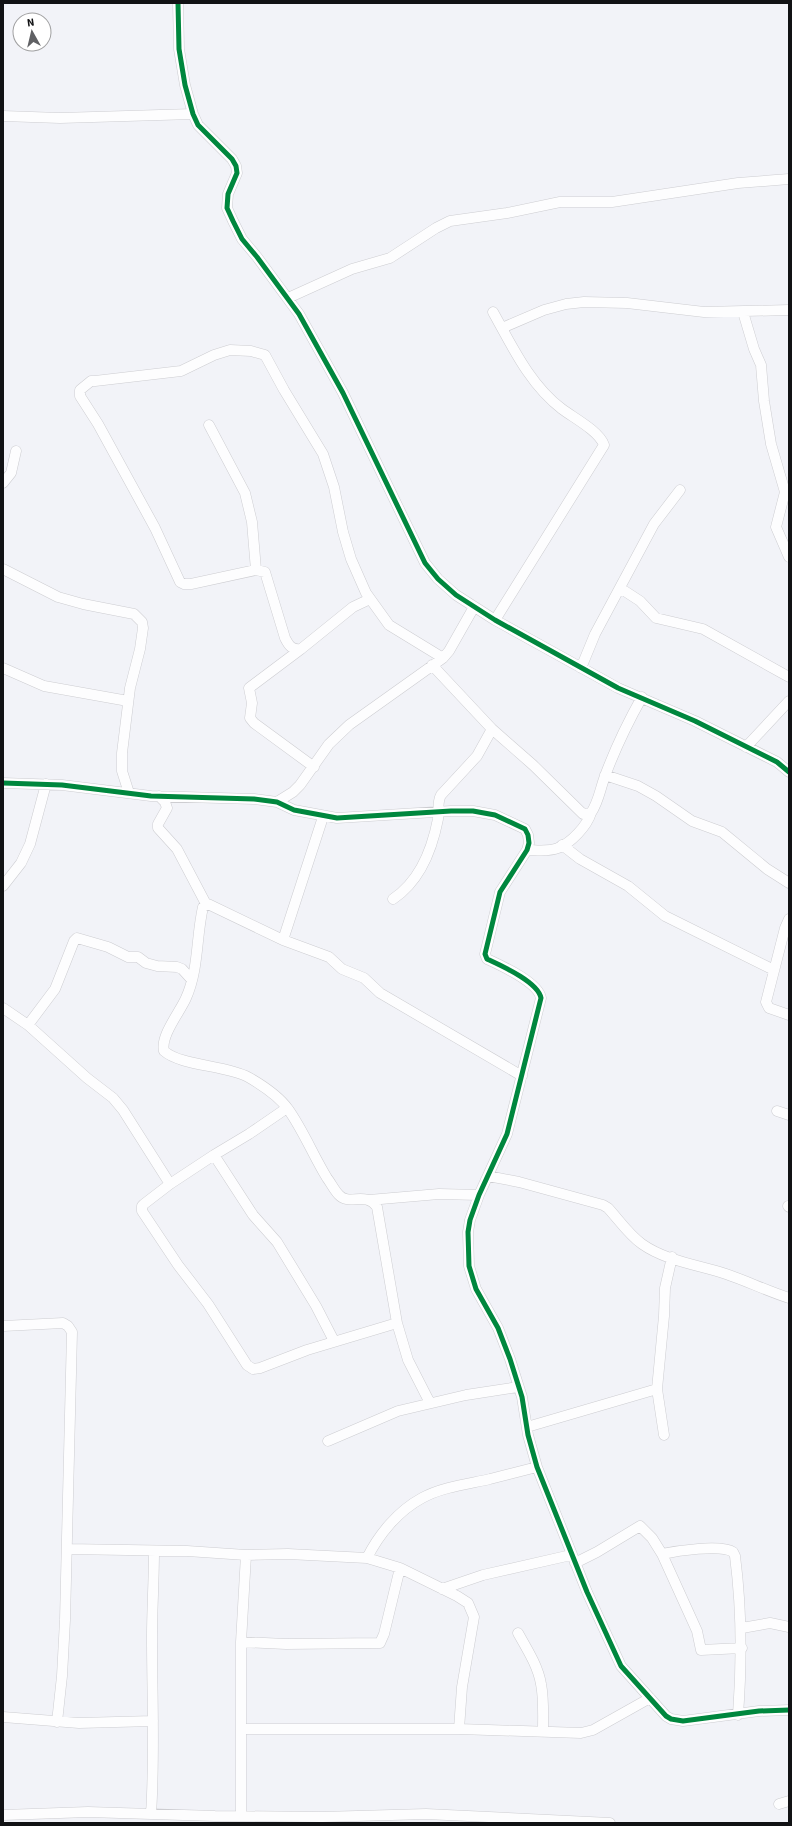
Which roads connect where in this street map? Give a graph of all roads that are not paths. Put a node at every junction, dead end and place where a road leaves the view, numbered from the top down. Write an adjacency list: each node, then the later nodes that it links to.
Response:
1 (178, 3): 2 (street)
2 (193, 114): 3 (street); 5 (street)
3 (3, 116)
4 (789, 179): 5 (street)
5 (288, 298): 19 (street)
6 (789, 310): 8 (street)
7 (493, 312): 9 (street)
8 (743, 312): 9 (street); 14 (street)
9 (502, 328): 20 (street)
10 (209, 425): 16 (street)
11 (16, 451): 12 (street)
12 (3, 484)
13 (680, 490): 17 (street)
14 (789, 556)
15 (3, 569): 28 (street)
16 (256, 570): 18 (street); 21 (street)
17 (620, 588): 25 (street); 26 (street)
18 (370, 599): 21 (street); 22 (street)
19 (474, 607): 20 (street); 22 (street)
20 (495, 620): 25 (street)
21 (301, 649): 32 (street)
22 (443, 658): 23 (street)
23 (432, 665): 30 (street); 32 (street)
24 (3, 668): 28 (street)
25 (581, 668): 27 (street)
26 (789, 677)
27 (642, 697): 31 (street); 34 (street)
28 (128, 701): 37 (street)
29 (789, 701): 31 (street)
30 (492, 729): 40 (street); 41 (street)
31 (746, 747): 33 (street)
32 (314, 767): 39 (street)
33 (789, 772)
34 (605, 774): 41 (street); 45 (street)
35 (3, 783): 36 (street)
36 (46, 784): 37 (street); 46 (street)
37 (128, 793): 38 (street)
38 (159, 796): 39 (street); 48 (street)
39 (277, 802): 42 (street)
40 (439, 812): 42 (street); 44 (street); 47 (street)
41 (591, 813): 43 (street)
42 (323, 817): 50 (street)
43 (562, 846): 44 (street); 51 (street)
44 (527, 850): 56 (street)
45 (789, 883)
46 (3, 886)
47 (393, 899)
48 (206, 904): 50 (street); 52 (street)
49 (789, 919): 51 (street)
50 (283, 940): 56 (street)
51 (774, 970): 54 (street)
52 (192, 980): 55 (street); 57 (street)
53 (3, 1008): 55 (street)
54 (789, 1016)
55 (28, 1025): 62 (street)
56 (522, 1076): 61 (street)
57 (287, 1108): 60 (street); 64 (street)
58 (777, 1110): 59 (street)
59 (789, 1115)
60 (214, 1155): 62 (street); 69 (street)
61 (488, 1176): 63 (street); 65 (street)
62 (170, 1184): 69 (street)
63 (479, 1195): 64 (street); 70 (street)
64 (369, 1200): 67 (street)
65 (672, 1257): 66 (street); 71 (street)
66 (789, 1298)
67 (396, 1323): 69 (street); 72 (street)
68 (3, 1326): 77 (street)
69 (334, 1341)
70 (518, 1387): 72 (street); 73 (street)
71 (657, 1389): 73 (street); 74 (street)
72 (430, 1403): 75 (street)
73 (527, 1427): 76 (street)
74 (664, 1435)
75 (328, 1441)
76 (537, 1467): 81 (street); 82 (street)
77 (67, 1549): 78 (street); 95 (street)
78 (154, 1551): 80 (street); 94 (street)
79 (662, 1554): 82 (street); 86 (street); 89 (street)
80 (246, 1555): 81 (street); 88 (street)
81 (367, 1558): 83 (street)
82 (573, 1559): 84 (street); 90 (street)
83 (400, 1568): 84 (street); 88 (street)
84 (442, 1589): 97 (street)
85 (789, 1627): 86 (street)
86 (742, 1628): 89 (street)
87 (518, 1633): 98 (street)
88 (241, 1642): 96 (street)
89 (742, 1648): 92 (street)
90 (650, 1698): 92 (street); 98 (street)
91 (789, 1710): 92 (street)
92 (738, 1714)
93 (3, 1717): 95 (street)
94 (153, 1721): 95 (street); 101 (street)
95 (57, 1722)
96 (241, 1729): 97 (street); 103 (street)
97 (459, 1729): 98 (street)
98 (543, 1731)
99 (789, 1802): 100 (street)
100 (779, 1804)
101 (151, 1814): 103 (street); 104 (street)
102 (3, 1816): 104 (street)
103 (241, 1816): 106 (street)
104 (51, 1818)
105 (410, 1818): 106 (street); 107 (street)
106 (332, 1820)
107 (610, 1823)

